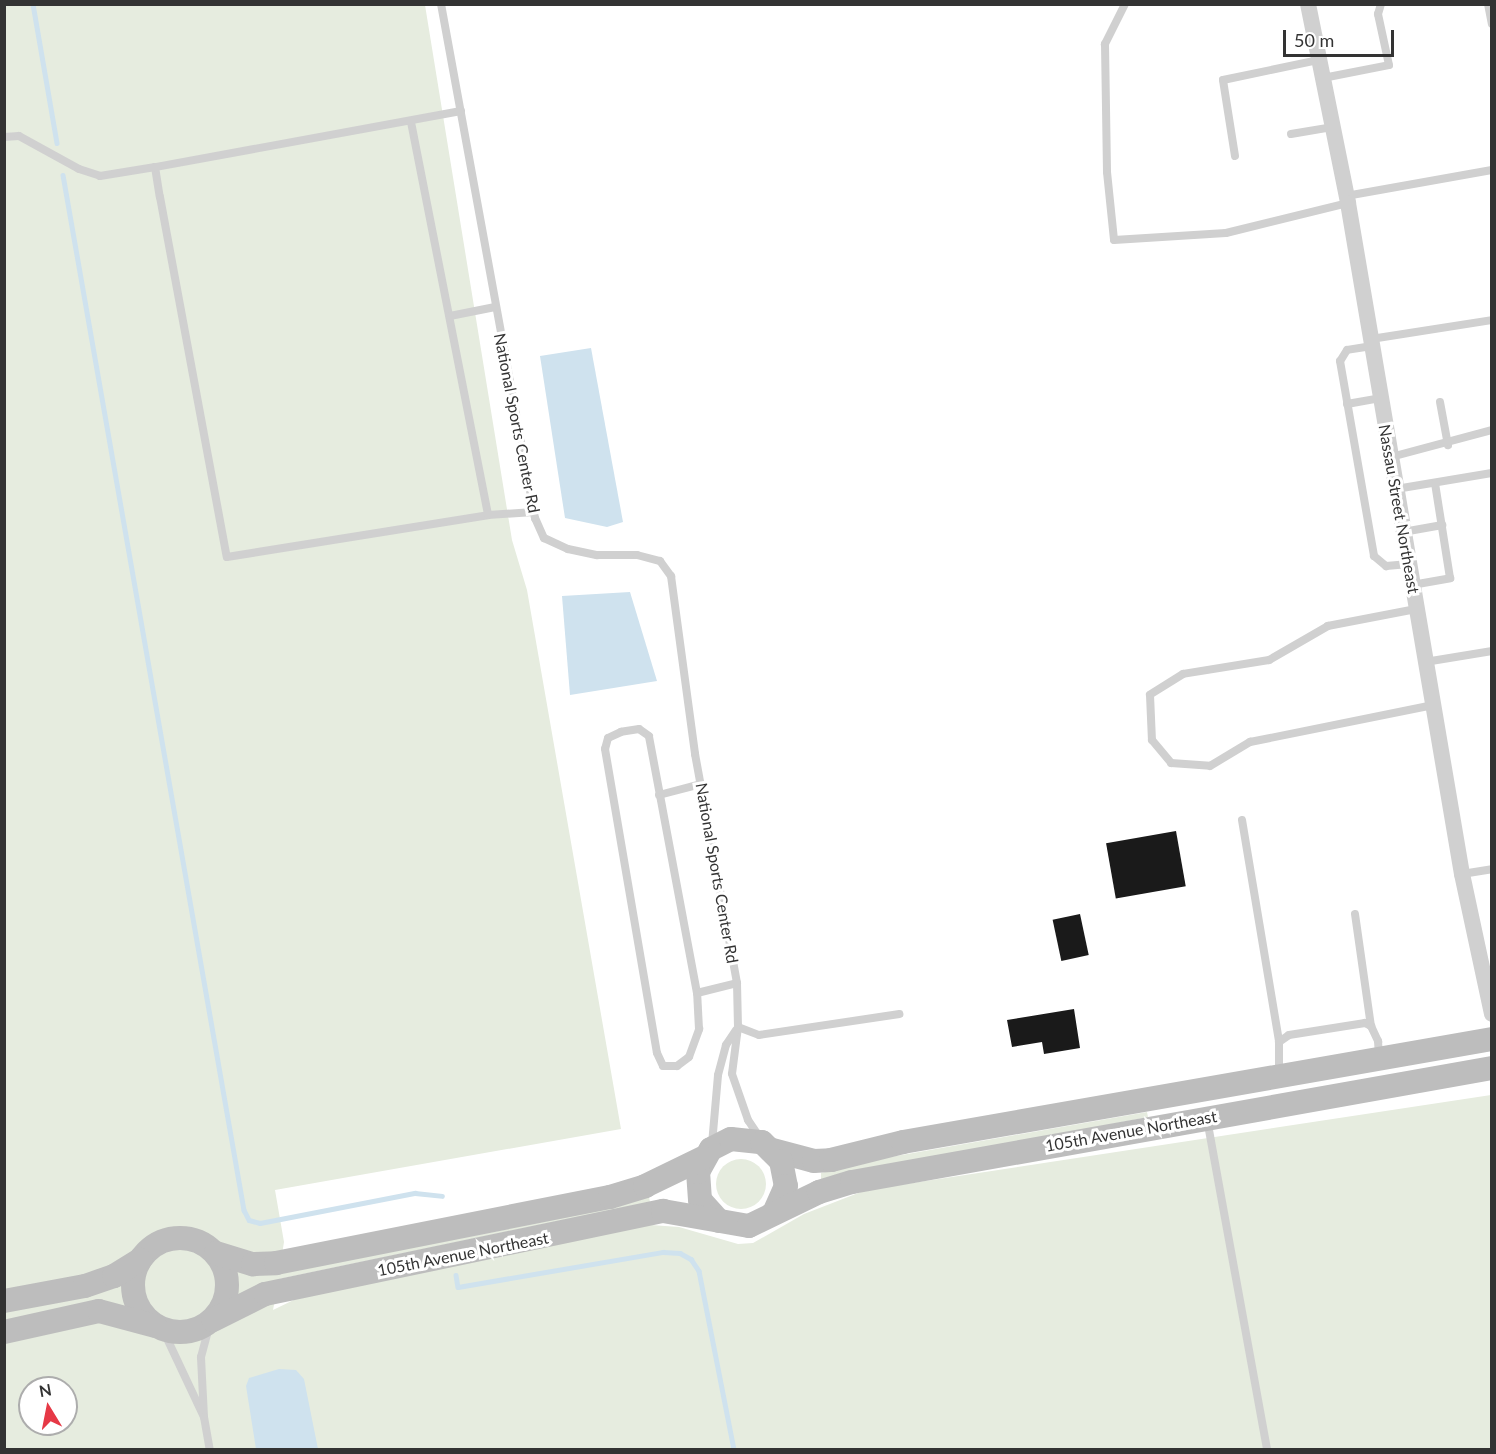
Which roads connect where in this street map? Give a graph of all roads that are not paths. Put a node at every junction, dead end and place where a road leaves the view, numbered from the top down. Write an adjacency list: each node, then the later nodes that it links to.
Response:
1 (441, 4): 9 (lane, National Sports Center Rd)
2 (1125, 4): 17 (lane)
3 (1308, 4): 7 (street, Nassau Street Northeast)
4 (1381, 4): 8 (lane)
5 (1488, 4): 6 (lane)
6 (1491, 24)
7 (1319, 60): 8 (street, Nassau Street Northeast); 14 (lane)
8 (1323, 78): 11 (street, Nassau Street Northeast)
9 (461, 111): 10 (lane); 18 (lane, National Sports Center Rd)
10 (411, 122): 15 (lane); 19 (lane)
11 (1333, 127): 12 (lane); 17 (street, Nassau Street Northeast)
12 (1292, 134)
13 (4, 137): 15 (lane)
14 (1235, 156)
15 (155, 167): 32 (lane)
16 (1491, 170): 17 (lane)
17 (1347, 200): 21 (street, Nassau Street Northeast)
18 (495, 307): 19 (lane); 31 (lane, National Sports Center Rd)
19 (450, 316): 32 (lane)
20 (1491, 320): 21 (lane)
21 (1371, 342): 22 (street, Nassau Street Northeast); 24 (lane)
22 (1381, 398): 24 (lane); 27 (street, Nassau Street Northeast)
23 (1440, 402): 26 (lane)
24 (1347, 404): 35 (lane)
25 (1491, 430): 26 (lane)
26 (1448, 445): 27 (lane)
27 (1390, 457): 30 (street, Nassau Street Northeast)
28 (1491, 473): 29 (lane)
29 (1435, 483): 30 (lane); 33 (lane)
30 (1396, 489): 34 (street, Nassau Street Northeast)
31 (534, 512): 32 (lane); 41 (lane, National Sports Center Rd)
32 (488, 515)
33 (1442, 525): 34 (lane); 36 (lane)
34 (1403, 532): 35 (street, Nassau Street Northeast)
35 (1409, 564): 36 (street, Nassau Street Northeast)
36 (1412, 585): 37 (street, Nassau Street Northeast)
37 (1416, 609): 39 (street, Nassau Street Northeast); 40 (lane)
38 (1491, 651): 39 (lane)
39 (1425, 662): 40 (street, Nassau Street Northeast)
40 (1433, 705): 45 (street, Nassau Street Northeast)
41 (701, 784): 42 (lane); 47 (lane, National Sports Center Rd)
42 (659, 795): 48 (lane); 48 (lane)
43 (1242, 820): 54 (lane)
44 (1491, 869): 45 (lane)
45 (1462, 874): 50 (street, Nassau Street Northeast)
46 (1355, 914): 51 (lane)
47 (737, 983): 48 (lane); 52 (lane, National Sports Center Rd)
48 (697, 993)
49 (899, 1014): 52 (lane)
50 (1491, 1014)
51 (1371, 1026): 54 (lane); 55 (lane)
52 (738, 1027): 59 (lane, National Sports Center Rd); 60 (lane)
53 (1491, 1039): 55 (street, 105th Avenue Northeast)
54 (1279, 1042): 57 (lane)
55 (1379, 1059): 57 (street, 105th Avenue Northeast)
56 (1491, 1068): 58 (street, 105th Avenue Northeast)
57 (1279, 1077): 59 (street, 105th Avenue Northeast)
58 (1207, 1118): 61 (street, 105th Avenue Northeast); 71 (lane)
59 (767, 1146): 60 (street, 105th Avenue Northeast); 61 (street)
60 (707, 1153): 62 (street); 63 (street, 105th Avenue Northeast)
61 (776, 1211): 62 (street, 105th Avenue Northeast)
62 (719, 1221): 66 (street, 105th Avenue Northeast)
63 (216, 1253): 64 (street, 105th Avenue Northeast); 66 (street)
64 (140, 1260): 65 (street, 105th Avenue Northeast); 67 (street)
65 (4, 1301)
66 (211, 1321): 67 (street, 105th Avenue Northeast); 69 (lane)
67 (159, 1328): 68 (street, 105th Avenue Northeast); 69 (lane)
68 (4, 1332)
69 (204, 1418): 70 (lane)
70 (210, 1449)
71 (1267, 1449)

